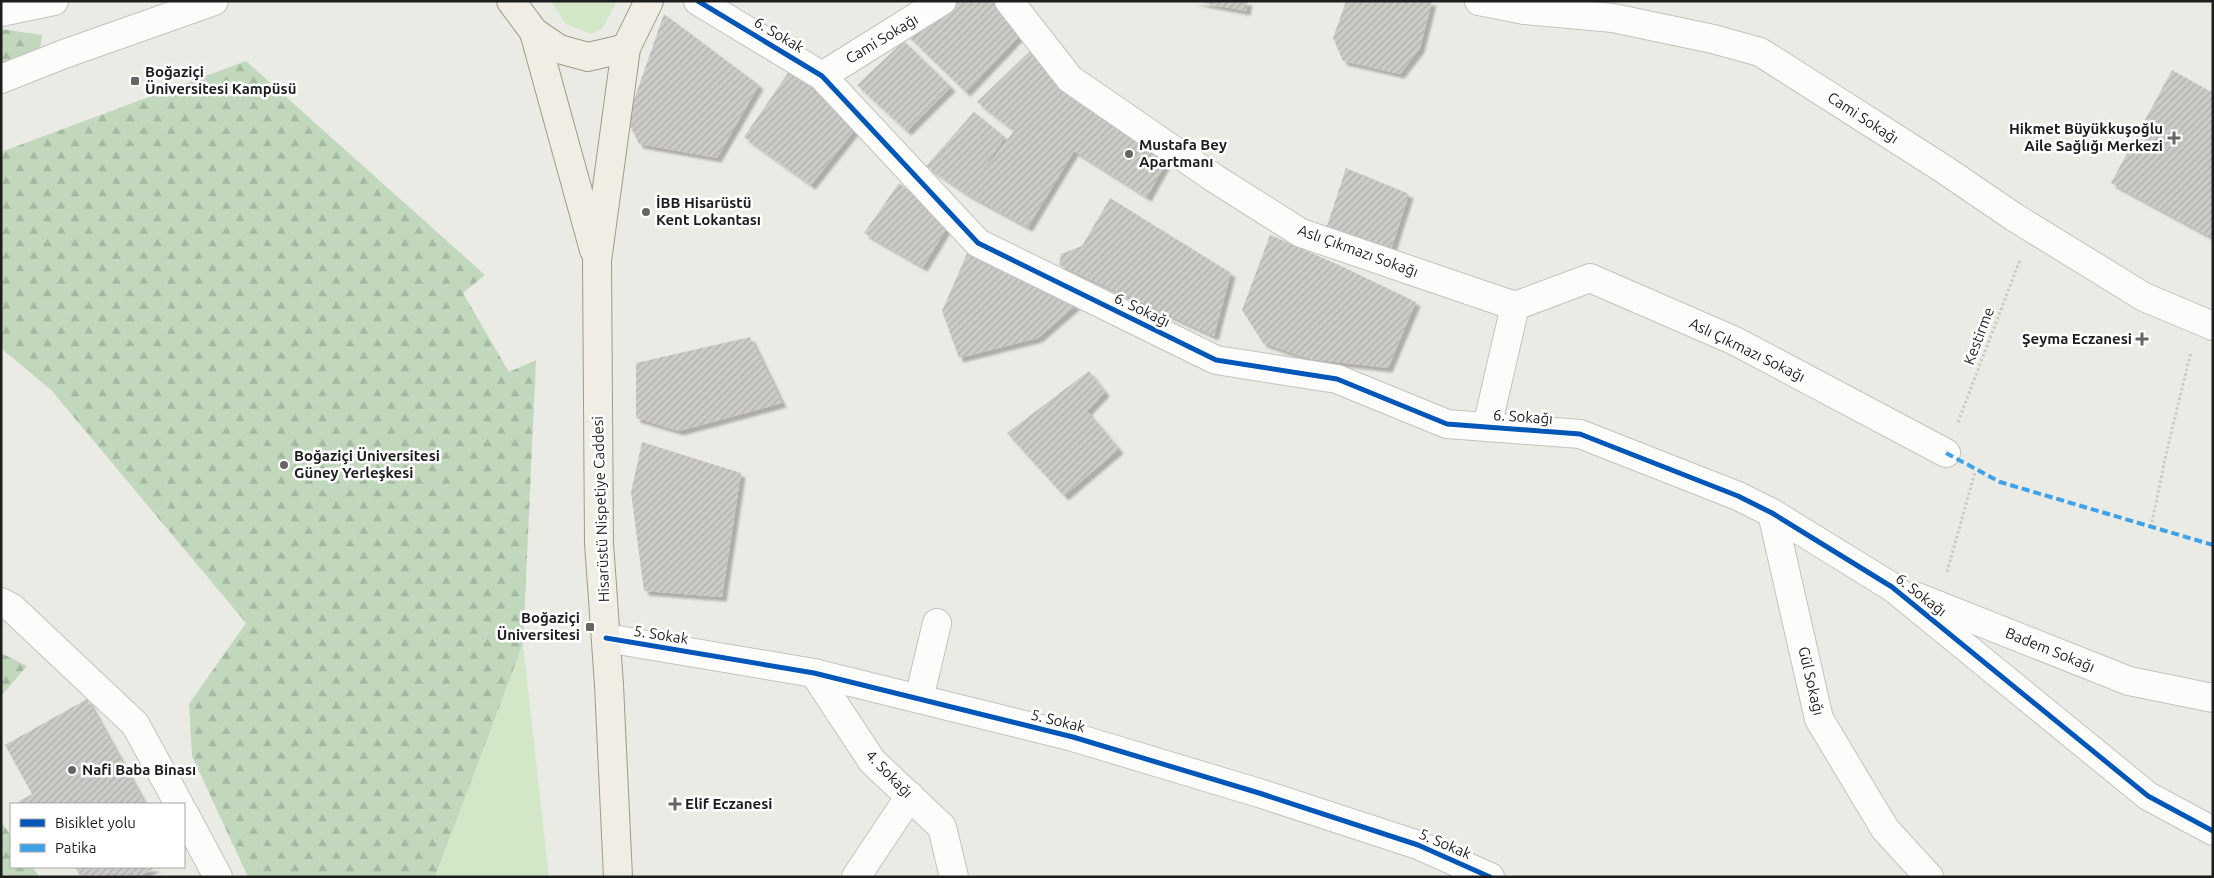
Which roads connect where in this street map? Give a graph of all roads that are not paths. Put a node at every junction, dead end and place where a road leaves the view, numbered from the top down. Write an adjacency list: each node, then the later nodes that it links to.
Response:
1 (54, 1): 9 (street)
2 (214, 1): 13 (street)
3 (511, 1): 10 (main road, Hisarüstü Nispetiye Caddesi)
4 (649, 1): 11 (main road, Hisarüstü Nispetiye Caddesi)
5 (698, 1): 12 (street, 6. Sokak)
6 (942, 1): 12 (street, Cami Sokağı)
7 (1009, 1): 15 (street, Aslı Çıkmazı Sokağı)
8 (1479, 1): 16 (street, Cami Sokağı)
9 (1, 12)
10 (534, 32): 11 (main road); 14 (main road, Hisarüstü Nispetiye Caddesi)
11 (626, 48): 14 (main road, Hisarüstü Nispetiye Caddesi)
12 (822, 76): 17 (street, 6. Sokağı)
13 (1, 79)
14 (597, 261): 23 (main road, Hisarüstü Nispetiye Caddesi)
15 (1515, 306): 17 (street); 18 (street, Aslı Çıkmazı Sokağı)
16 (2206, 323)
17 (1487, 427): 19 (street, 6. Sokağı)
18 (1946, 453)
19 (1772, 512): 20 (street, 6. Sokağı); 36 (street, Gül Sokağı)
20 (1892, 587): 25 (street, Badem Sokağı); 30 (street, 6. Sokağı)
21 (1, 602): 28 (street)
22 (937, 622): 26 (street)
23 (606, 638): 24 (street, 5. Sokak); 32 (main road, Hisarüstü Nispetiye Caddesi)
24 (814, 673): 26 (street, 5. Sokak); 27 (street, 4. Sokağı)
25 (2213, 698)
26 (918, 699): 35 (street, 5. Sokak)
27 (910, 796): 33 (street); 34 (street, 4. Sokağı)
28 (178, 803)
29 (185, 815): 31 (street)
30 (2213, 832)
31 (218, 877)
32 (618, 877)
33 (856, 877)
34 (954, 877)
35 (1490, 877)
36 (1929, 877)

